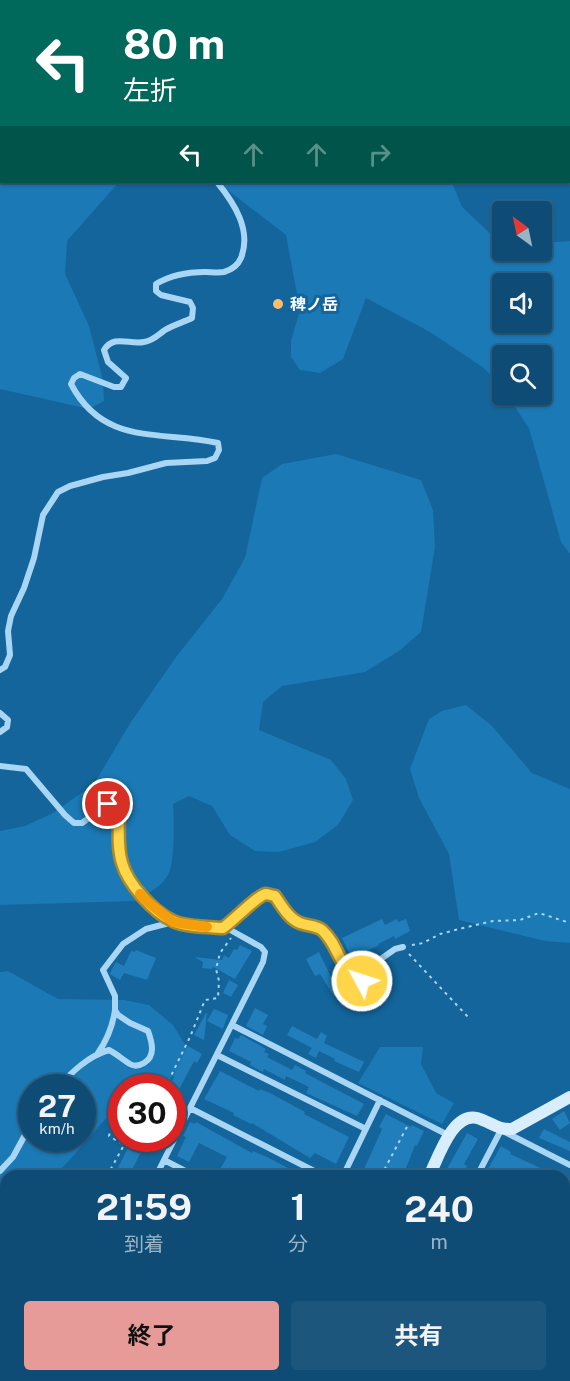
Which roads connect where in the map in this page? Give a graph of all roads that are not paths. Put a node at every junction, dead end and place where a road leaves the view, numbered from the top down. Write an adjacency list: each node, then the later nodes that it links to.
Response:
1 (218, 183): 2 (street)
2 (0, 670)
3 (0, 713): 4 (street)
4 (0, 732)
5 (0, 766): 6 (street)
6 (173, 922): 7 (street); 9 (street)
7 (225, 927): 8 (street); 10 (street)
8 (403, 947)
9 (115, 1010): 11 (street); 11 (street)
10 (232, 1025): 12 (street); 15 (street)
11 (98, 1053): 13 (street)
12 (217, 1055): 16 (street); 18 (street)
13 (72, 1074)
14 (570, 1098): 19 (street)
15 (380, 1100): 18 (street); 20 (street)
16 (190, 1108): 17 (street); 28 (street)
17 (186, 1117)
18 (366, 1129): 29 (street)
19 (501, 1130): 20 (street); 24 (street); 31 (street)
20 (449, 1135): 30 (street)
21 (18, 1148): 25 (street)
22 (168, 1152): 23 (street)
23 (164, 1160): 26 (street); 27 (street)
24 (570, 1165)
25 (1, 1170)
26 (159, 1170)
27 (183, 1170)
28 (312, 1170)
29 (346, 1170)
30 (432, 1170)
31 (480, 1170)

